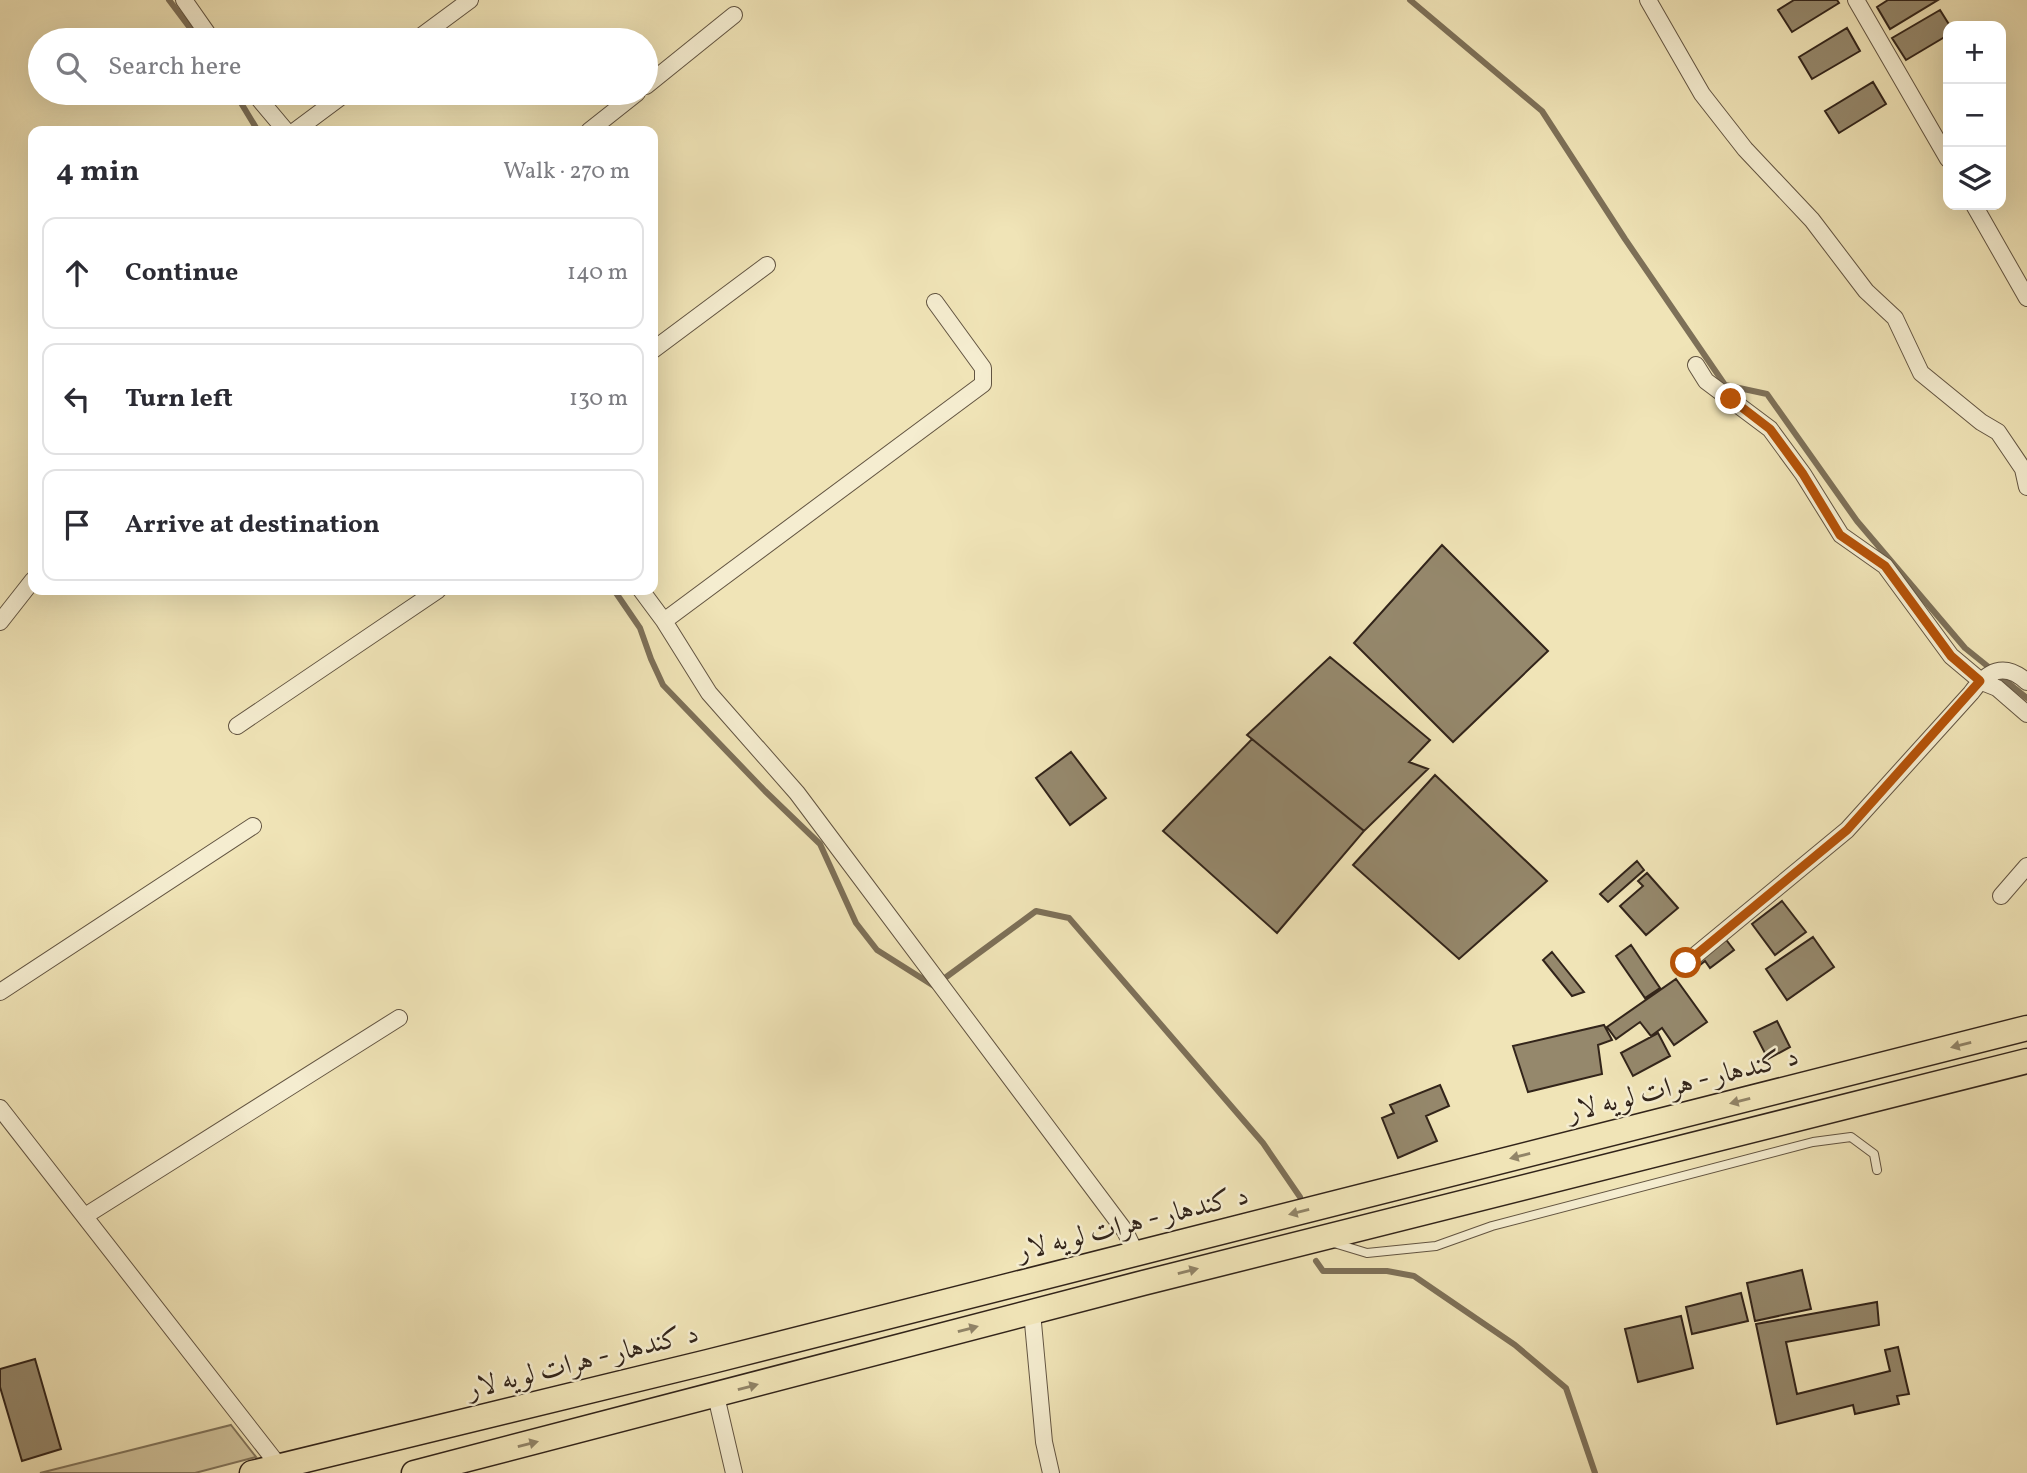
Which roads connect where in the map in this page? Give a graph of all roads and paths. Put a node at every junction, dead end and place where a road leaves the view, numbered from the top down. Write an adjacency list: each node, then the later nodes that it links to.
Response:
1 (470, 0): 7 (street)
2 (1648, 0): 22 (street)
3 (1856, 0): 15 (street)
4 (192, 3): 6 (street)
5 (734, 15): 8 (street)
6 (206, 28)
7 (432, 28)
8 (658, 76)
9 (264, 105): 12 (street)
10 (330, 105): 13 (street)
11 (622, 105): 14 (street)
12 (282, 126)
13 (302, 126)
14 (595, 126)
15 (1943, 150)
16 (1977, 210): 18 (street)
17 (767, 265): 20 (street)
18 (2027, 298)
19 (935, 302): 26 (street)
20 (658, 346)
21 (1696, 365): 28 (street)
22 (2027, 487)
23 (28, 586): 27 (street)
24 (431, 595): 31 (street)
25 (645, 595): 26 (street)
26 (664, 621): 46 (street)
27 (0, 622)
28 (1982, 678): 29 (street); 30 (street); 35 (street)
29 (2027, 682)
30 (2027, 714)
31 (237, 726)
32 (253, 826): 36 (street)
33 (2027, 866): 34 (street)
34 (2001, 896)
35 (1686, 963)
36 (0, 992)
37 (399, 1018): 44 (street)
38 (2027, 1028): 40 (highway, د کندهار - هرات لويه لار, one-way to 40)
39 (2027, 1061): 41 (highway)
40 (1846, 1074): 41 (highway); 46 (highway, د کندهار - هرات لويه لار, one-way to 46)
41 (1856, 1104): 45 (highway)
42 (0, 1108): 44 (street)
43 (1877, 1170): 45 (lane)
44 (85, 1216): 52 (street)
45 (1318, 1238): 47 (highway, one-way to 45)
46 (1136, 1254): 47 (highway); 49 (highway, د کندهار - هرات لويه لار)
47 (1143, 1283): 48 (highway)
48 (1032, 1312): 50 (highway, one-way to 48); 56 (street)
49 (591, 1390): 51 (highway); 52 (highway, د کندهار - هرات لويه لار)
50 (716, 1396): 51 (highway); 55 (street)
51 (603, 1425): 54 (highway, one-way to 51)
52 (282, 1469): 53 (highway, د کندهار - هرات لويه لار)
53 (252, 1473)
54 (414, 1473)
55 (734, 1473)
56 (1051, 1473)

